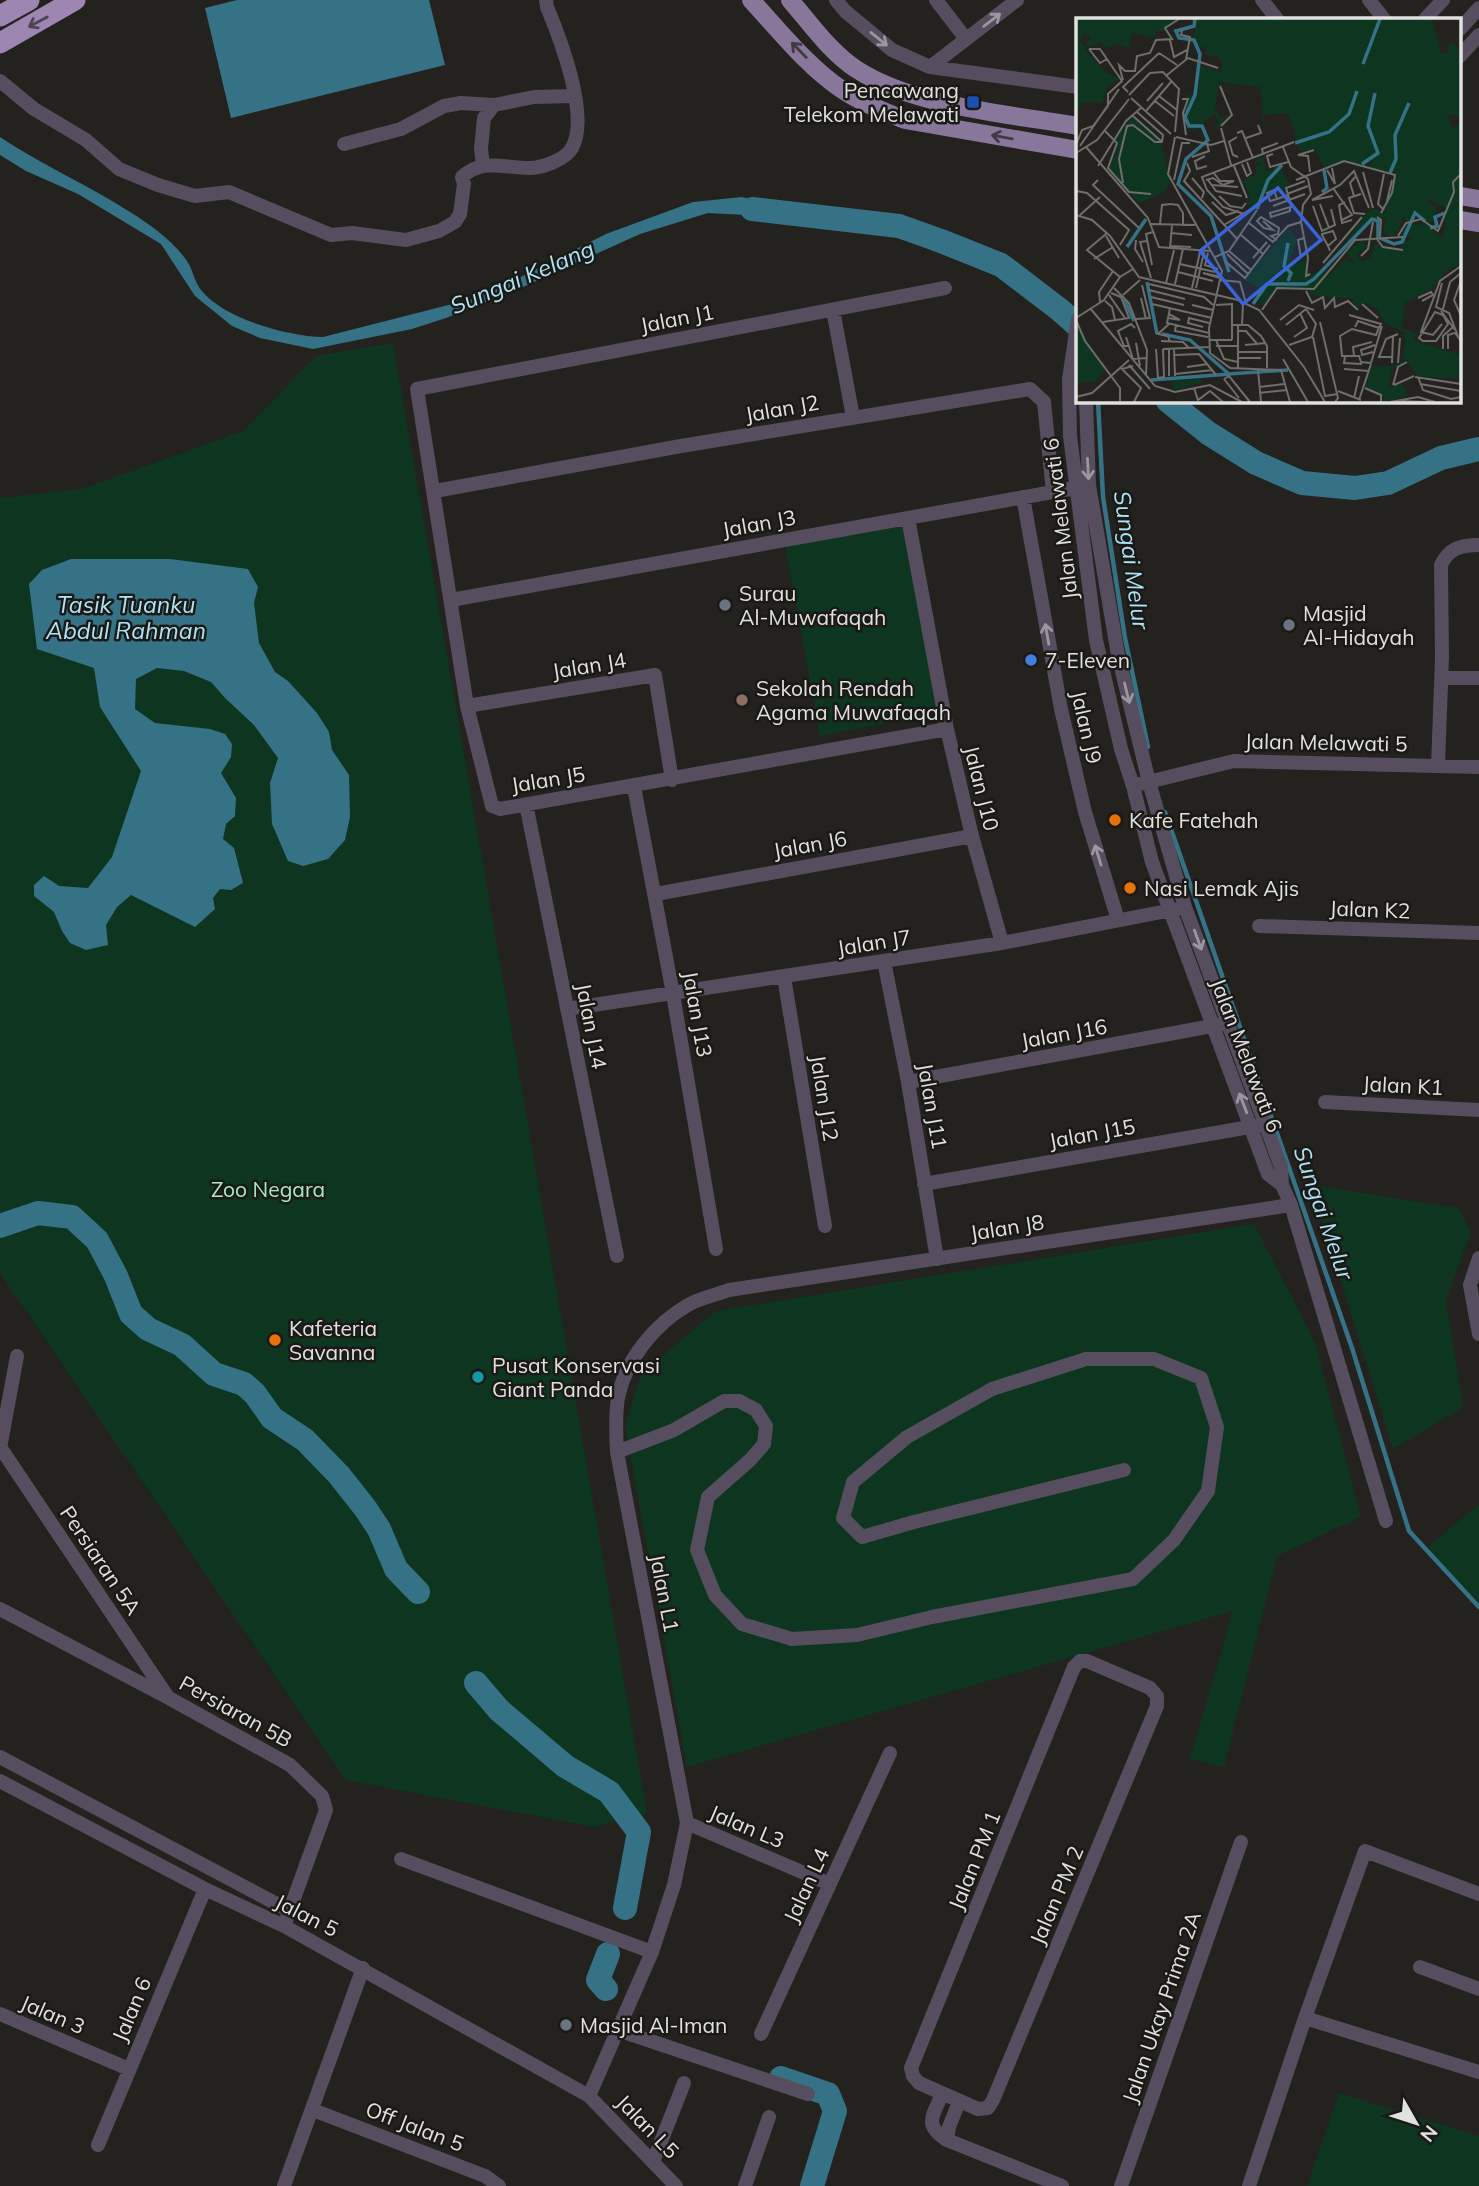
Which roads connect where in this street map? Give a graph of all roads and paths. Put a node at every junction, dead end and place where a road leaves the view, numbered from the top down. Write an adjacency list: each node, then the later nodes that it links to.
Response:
1 (75, 0): 18 (highway, one-way to 18)
2 (547, 0): 23 (street)
3 (751, 0): 27 (main road, one-way to 3)
4 (790, 0): 25 (main road)
5 (836, 0): 20 (street, one-way to 20)
6 (936, 0): 17 (street)
7 (1017, 0): 17 (street, one-way to 7)
8 (1262, 0): 12 (street)
9 (1369, 0): 13 (street)
10 (1443, 0): 14 (street)
11 (1479, 8): 15 (street)
12 (1276, 18)
13 (1383, 18)
14 (1426, 18)
15 (1462, 27)
16 (1479, 35): 19 (street)
17 (966, 39): 20 (street)
18 (0, 43)
19 (1462, 54)
20 (930, 67): 22 (street)
21 (0, 81): 28 (street)
22 (1076, 87)
23 (574, 96): 24 (street); 28 (street)
24 (494, 105): 26 (street); 28 (street)
25 (1076, 126)
26 (344, 144)
27 (1076, 151)
28 (483, 165)
29 (945, 288): 30 (street, Jalan J1)
30 (833, 310): 32 (street, Jalan J1); 34 (street)
31 (1076, 332): 35 (street, Jalan Melawati 6)
32 (417, 389): 36 (street, Jalan J5)
33 (1086, 402): 49 (street, Jalan Melawati 6, one-way to 49)
34 (853, 417): 36 (street, Jalan J2); 37 (street, Jalan J2)
35 (1075, 488): 37 (street, Jalan J3); 51 (street, Jalan Melawati 6)
36 (435, 491): 41 (street, Jalan J5)
37 (1053, 492): 38 (street, Jalan J3)
38 (1023, 497): 39 (street, Jalan J3); 57 (street, Jalan J9, one-way to 38)
39 (908, 518): 41 (street, Jalan J3); 45 (street, Jalan J10)
40 (1479, 545): 42 (street)
41 (451, 600): 44 (street, Jalan J5)
42 (1442, 678): 43 (street); 46 (street)
43 (1479, 678)
44 (467, 706): 48 (street, Jalan J4); 52 (street, Jalan J5)
45 (947, 729): 48 (street, Jalan J5); 53 (street, Jalan J10)
46 (1438, 766): 47 (street, Jalan Melawati 5); 49 (street, Jalan Melawati 5)
47 (1479, 767)
48 (672, 780): 50 (street, Jalan J5)
49 (1149, 782): 51 (street, Jalan Melawati 5); 55 (street, Jalan Melawati 6)
50 (634, 786): 52 (street, Jalan J5); 54 (street, Jalan J13)
51 (1133, 786): 56 (street, Jalan Melawati 6)
52 (526, 804): 64 (street, Jalan J14)
53 (972, 836): 54 (street, Jalan J6); 60 (street, Jalan J10)
54 (656, 894): 63 (street, Jalan J13)
55 (1185, 907): 56 (street, Jalan J7); 65 (street, Jalan Melawati 6, one-way to 65)
56 (1169, 911): 57 (street, Jalan J7); 65 (street, Jalan Melawati 6)
57 (1118, 920): 60 (street, Jalan J7)
58 (1259, 926): 59 (street, Jalan K2)
59 (1479, 933)
60 (1002, 943): 61 (street, Jalan J7)
61 (884, 961): 62 (street, Jalan J7); 66 (street, Jalan J11)
62 (784, 977): 63 (street, Jalan J7); 74 (street, Jalan J12)
63 (673, 994): 64 (street, Jalan J7); 75 (street, Jalan J13)
64 (567, 1009): 76 (street, Jalan J14)
65 (1221, 1025): 66 (street, Jalan J16); 69 (street, Jalan Melawati 6); 70 (street, Jalan Melawati 6, one-way to 65)
66 (908, 1082): 71 (street, Jalan J11)
67 (1325, 1102): 68 (street, Jalan K1)
68 (1479, 1110)
69 (1267, 1124): 70 (street, Jalan J15); 72 (street, Jalan Melawati 6)
70 (1252, 1126): 71 (street, Jalan J15); 72 (street, Jalan Melawati 6)
71 (924, 1184): 78 (street, Jalan J11)
72 (1282, 1185): 73 (street, Jalan Melawati 6)
73 (1291, 1205): 78 (street, Jalan J8); 85 (street, Jalan Melawati 6)
74 (825, 1226)
75 (716, 1250)
76 (617, 1256)
77 (1479, 1258): 80 (street)
78 (937, 1259): 79 (street, Jalan J8)
79 (729, 1290): 83 (street, Jalan L1)
80 (1479, 1334)
81 (17, 1356): 82 (street, Persiaran 5A)
82 (0, 1447): 88 (street, Persiaran 5A)
83 (617, 1452): 84 (street); 92 (street, Jalan L1)
84 (1124, 1470)
85 (1386, 1521)
86 (0, 1609): 88 (street, Persiaran 5B)
87 (1157, 1696): 112 (street, Jalan PM 1); 114 (street, Jalan PM 2)
88 (167, 1697): 98 (street, Persiaran 5B)
89 (890, 1753): 95 (street, Jalan L4)
90 (0, 1757): 98 (street, Jalan 5)
91 (0, 1781): 96 (street, Jalan 5)
92 (687, 1823): 95 (street, Jalan L3); 100 (street, Jalan L1)
93 (1241, 1842): 125 (street, Jalan Ukay Prima 2A)
94 (401, 1859): 100 (street)
95 (830, 1884): 107 (street, Jalan L4)
96 (205, 1889): 99 (street, Jalan 5); 108 (street, Jalan 6)
97 (1479, 1894): 105 (street)
98 (290, 1911): 99 (street, Persiaran 5B)
99 (284, 1926): 102 (street, Jalan 5)
100 (652, 1952): 106 (street, Jalan L1)
101 (1420, 1967): 103 (street)
102 (363, 1968): 113 (street, Jalan 5); 115 (street)
103 (1479, 1989)
104 (0, 2014): 108 (street, Jalan 3)
105 (1305, 2018): 109 (street); 126 (street)
106 (618, 2030): 111 (street); 113 (street, Jalan L1)
107 (761, 2034)
108 (129, 2069): 118 (street, Jalan 6)
109 (1479, 2072)
110 (684, 2083): 119 (street)
111 (808, 2094)
112 (942, 2094): 114 (street); 117 (street)
113 (589, 2096): 119 (street, Jalan L5)
114 (959, 2102): 117 (street)
115 (313, 2110): 120 (street); 121 (street, Off Jalan 5)
116 (769, 2117): 123 (street)
117 (947, 2140): 124 (street)
118 (98, 2145)
119 (653, 2162): 122 (street, Jalan L5)
120 (284, 2186)
121 (499, 2186)
122 (676, 2186)
123 (745, 2186)
124 (1062, 2186)
125 (1121, 2186)
126 (1250, 2186)

